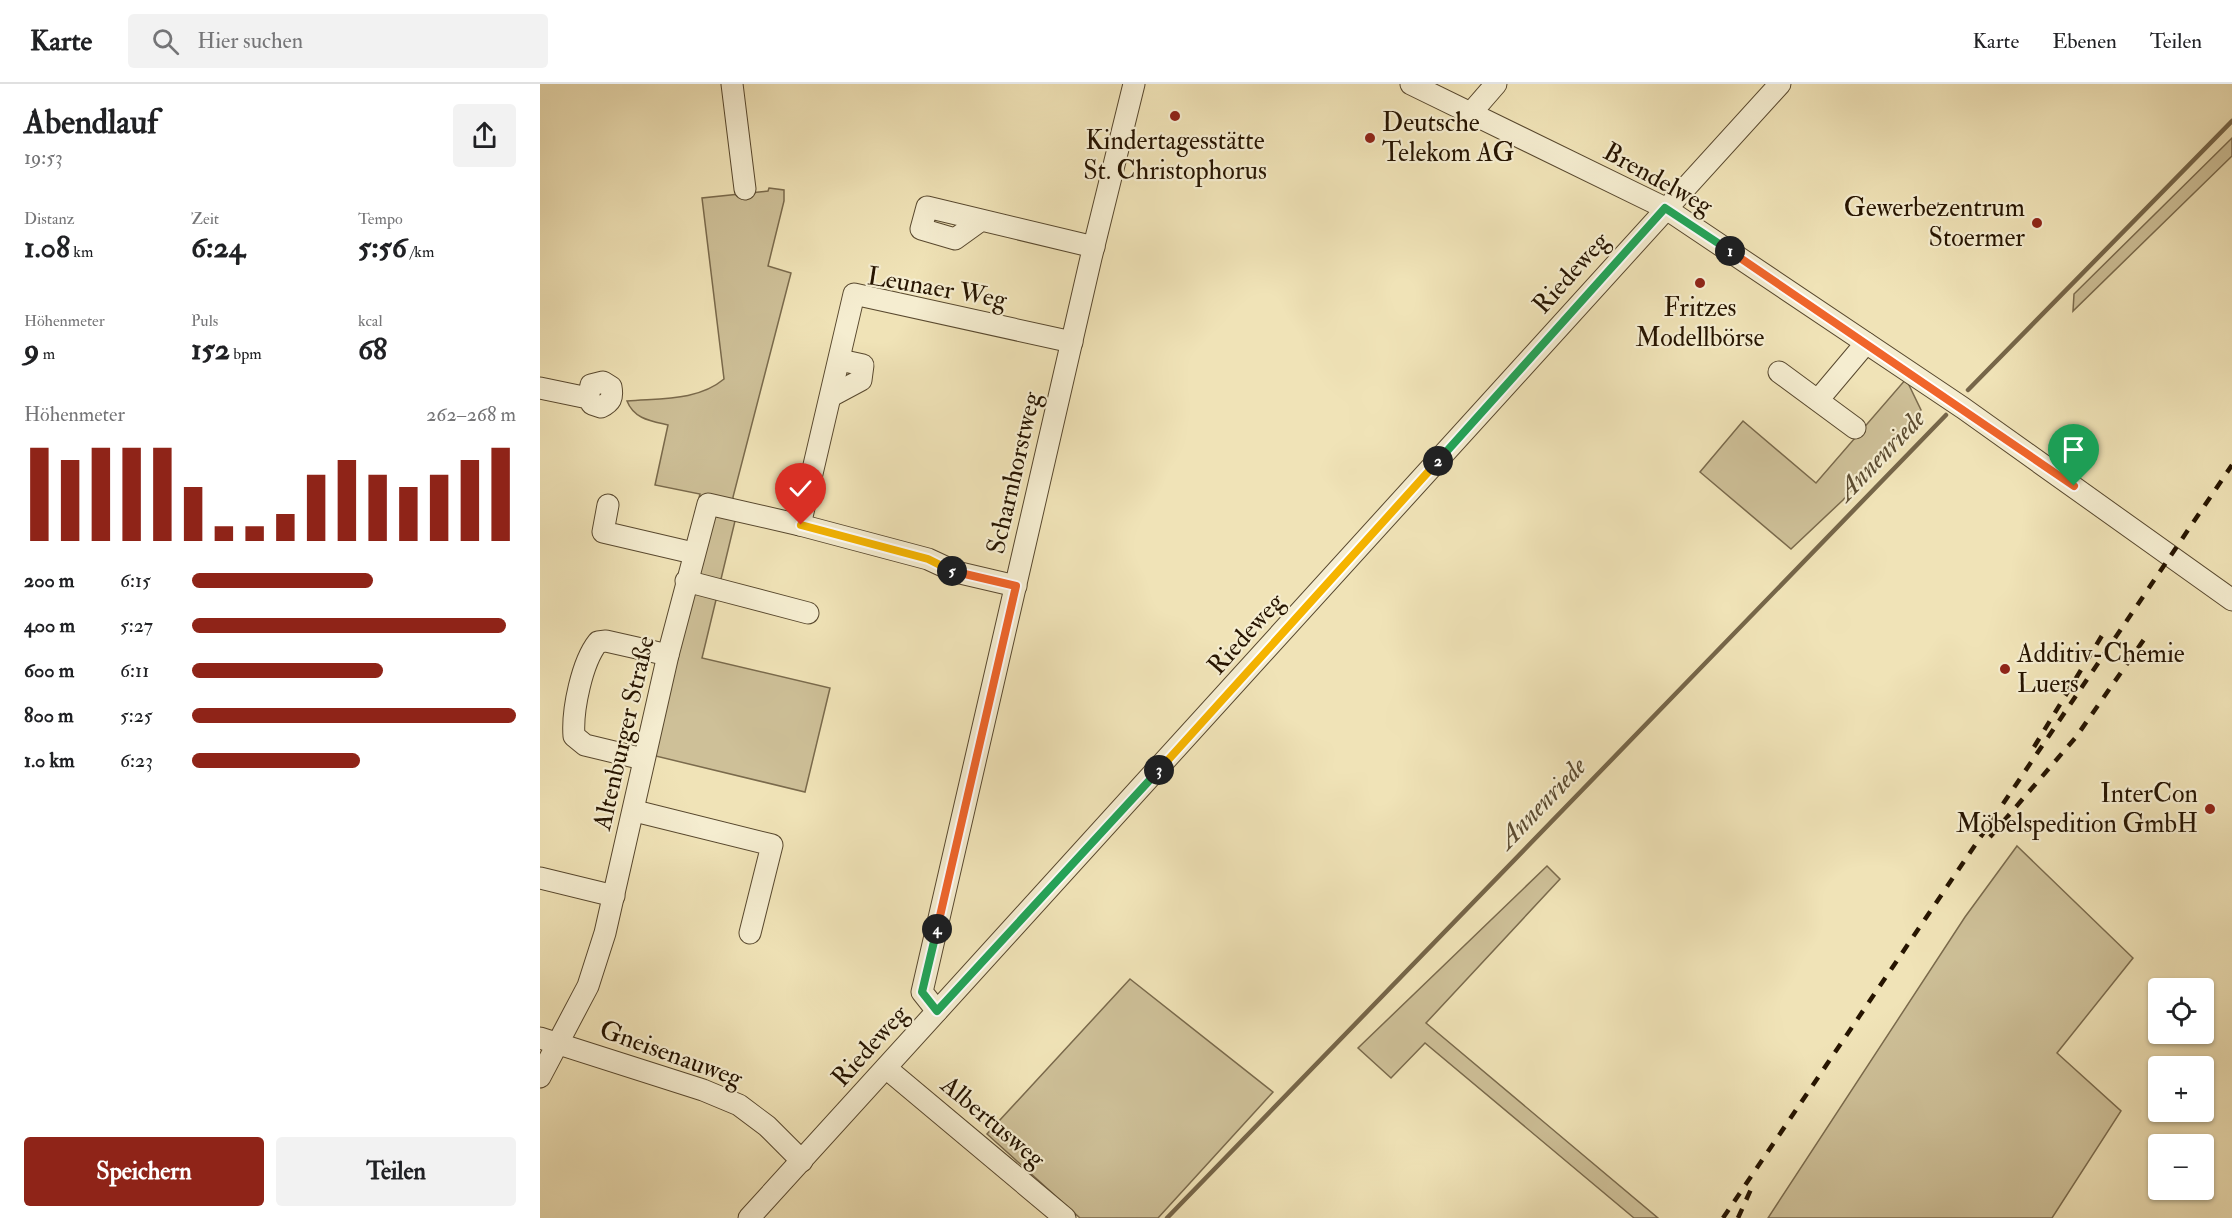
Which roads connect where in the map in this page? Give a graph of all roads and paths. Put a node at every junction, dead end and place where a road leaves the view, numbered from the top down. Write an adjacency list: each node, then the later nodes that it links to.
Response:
1 (732, 84): 7 (street)
2 (1134, 84): 10 (street, Scharnhorstweg)
3 (1411, 84): 6 (street, Brendelweg)
4 (1496, 84): 6 (street)
5 (1780, 84): 8 (street, Riedeweg)
6 (1470, 114): 8 (street, Brendelweg)
7 (746, 189)
8 (1665, 208): 12 (street, Brendelweg); 31 (street, Riedeweg)
9 (980, 221): 10 (street)
10 (1094, 247): 11 (street, Scharnhorstweg)
11 (1072, 342): 19 (street, Leunaer Weg); 22 (street, Scharnhorstweg)
12 (1866, 343): 16 (street); 23 (street, Brendelweg)
13 (1779, 372): 16 (street)
14 (540, 388): 15 (street)
15 (588, 398)
16 (1818, 400): 17 (street)
17 (1855, 428)
18 (608, 505): 20 (street)
19 (801, 525): 20 (street, Altenburger Straße); 22 (street, Altenburger Straße)
20 (693, 553): 21 (street, Altenburger Straße)
21 (686, 581): 24 (street); 25 (street, Altenburger Straße)
22 (1016, 586): 31 (street, Scharnhorstweg)
23 (2232, 600)
24 (808, 613)
25 (668, 655): 26 (street, Altenburger Straße); 26 (street)
26 (643, 759): 27 (street, Altenburger Straße)
27 (635, 811): 29 (street, Altenburger Straße); 30 (street)
28 (540, 878): 29 (street)
29 (614, 896): 32 (street, Altenburger Straße)
30 (750, 933)
31 (937, 1011): 33 (street, Riedeweg)
32 (549, 1041): 34 (street, Altenburger Straße); 35 (street, Gneisenauweg)
33 (886, 1068): 35 (street, Riedeweg); 37 (street, Albertusweg)
34 (540, 1077)
35 (802, 1161): 36 (street, Riedeweg)
36 (749, 1218)
37 (1065, 1218)

